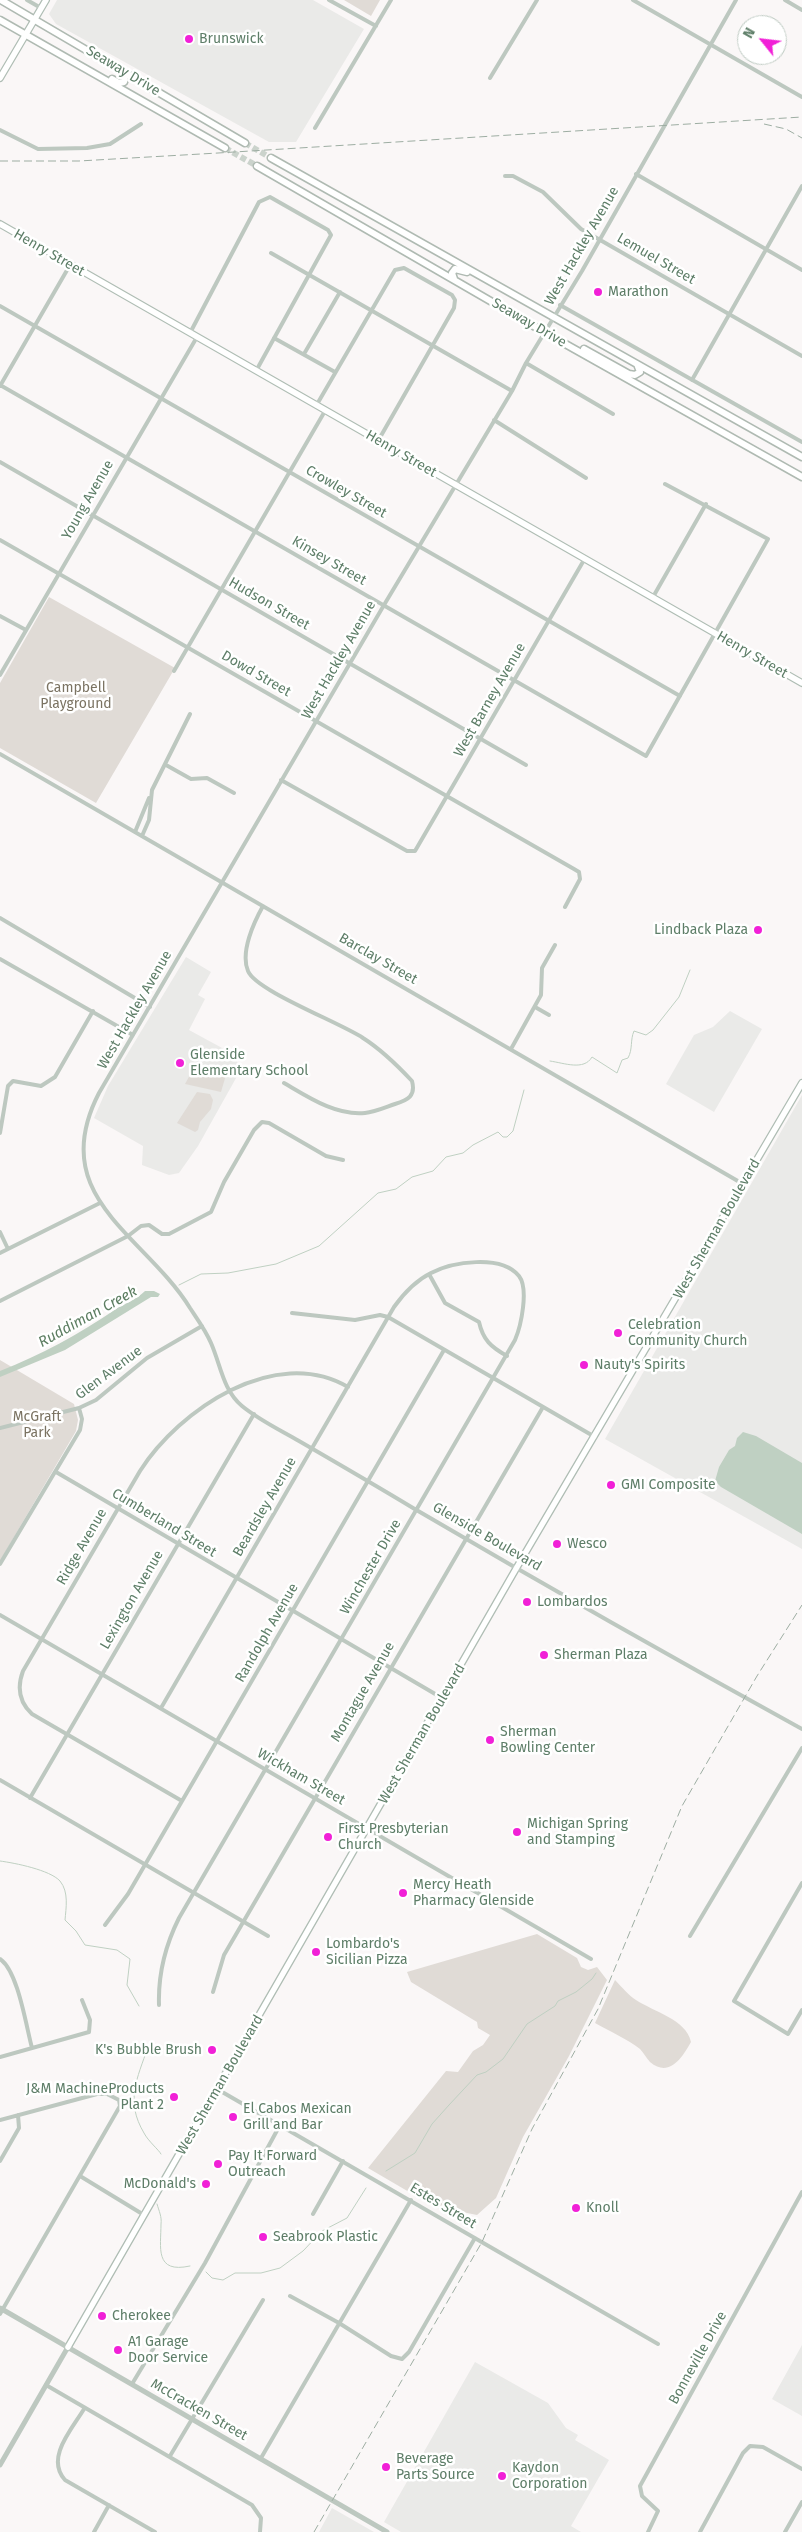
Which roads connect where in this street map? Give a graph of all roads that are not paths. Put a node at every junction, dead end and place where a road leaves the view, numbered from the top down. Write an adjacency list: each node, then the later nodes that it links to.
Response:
1 (1, 0): 13 (highway, Seaway Drive)
2 (27, 0): 11 (street)
3 (46, 0): 11 (main road)
4 (329, 0): 16 (street)
5 (391, 0): 16 (street)
6 (537, 0): 22 (street)
7 (633, 0): 19 (street)
8 (736, 0): 19 (street, West Hackley Avenue)
9 (785, 0): 12 (street)
10 (0, 4): 13 (highway)
11 (41, 8): 15 (main road)
12 (802, 10)
13 (24, 13): 15 (highway, Seaway Drive)
14 (0, 20): 17 (highway, Seaway Drive)
15 (35, 20): 17 (main road); 20 (highway, Seaway Drive)
16 (376, 26): 25 (street)
17 (25, 34): 18 (highway, Seaway Drive); 21 (main road)
18 (36, 40): 20 (highway); 28 (highway, Seaway Drive)
19 (710, 45): 23 (street); 31 (street, West Hackley Avenue)
20 (118, 67): 27 (highway, Seaway Drive)
21 (0, 78)
22 (490, 78)
23 (802, 96)
24 (141, 124): 26 (street)
25 (315, 128)
26 (0, 130)
27 (245, 143)
28 (225, 148)
29 (272, 158): 46 (highway, Seaway Drive)
30 (257, 166): 41 (highway, Seaway Drive)
31 (636, 174): 35 (street, West Hackley Avenue); 36 (street)
32 (504, 176): 35 (street, Lemuel Street)
33 (802, 186): 36 (street)
34 (0, 224): 38 (main road, Henry Street)
35 (600, 239): 43 (street, West Hackley Avenue); 47 (street, Lemuel Street)
36 (766, 250): 39 (street); 47 (street)
37 (271, 253): 40 (street)
38 (70, 265): 49 (street); 51 (main road, Henry Street)
39 (802, 270)
40 (310, 275): 42 (street); 51 (street); 53 (street)
41 (454, 279): 46 (highway); 50 (highway, Seaway Drive)
42 (340, 292): 45 (street); 56 (street)
43 (560, 305): 48 (street, West Hackley Avenue); 62 (street)
44 (0, 306): 49 (street, Crowley Street)
45 (371, 310): 55 (street); 55 (street); 61 (street)
46 (544, 312): 48 (highway, Seaway Drive)
47 (729, 314): 57 (street, Lemuel Street); 62 (street)
48 (553, 317): 50 (street, West Hackley Avenue); 59 (highway, Seaway Drive)
49 (34, 326): 63 (street); 65 (street, Crowley Street)
50 (544, 332): 54 (highway, Seaway Drive); 58 (street, West Hackley Avenue)
51 (190, 333): 52 (main road, Henry Street)
52 (196, 337): 60 (main road, Henry Street); 65 (street, Young Avenue)
53 (274, 338): 56 (street); 60 (street)
54 (555, 338): 59 (highway); 76 (highway, Seaway Drive)
55 (433, 346): 64 (street); 70 (street)
56 (304, 354): 61 (street)
57 (802, 356)
58 (526, 363): 64 (street, West Hackley Avenue); 68 (street)
59 (636, 364): 73 (highway, Seaway Drive)
60 (256, 371): 66 (main road, Henry Street)
61 (335, 372): 66 (street)
62 (692, 380): 71 (street)
63 (0, 385): 72 (street, Kinsey Street)
64 (512, 391): 69 (street, West Hackley Avenue)
65 (161, 398): 72 (street, Young Avenue); 75 (street, Crowley Street)
66 (316, 406): 67 (main road, Henry Street)
67 (325, 411): 70 (main road, Henry Street); 75 (street)
68 (612, 414)
69 (494, 420): 77 (street); 79 (street, West Hackley Avenue)
70 (378, 441): 79 (main road, Henry Street)
71 (802, 442)
72 (126, 457): 81 (street, Young Avenue); 82 (street, Kinsey Street)
73 (802, 457)
74 (0, 462): 81 (street, Hudson Street)
75 (289, 472): 82 (street); 84 (street, Crowley Street)
76 (802, 477)
77 (586, 478)
78 (666, 484): 80 (street)
79 (455, 485): 84 (street, West Hackley Avenue); 85 (main road, Henry Street)
80 (706, 504): 88 (street); 93 (street)
81 (92, 515): 86 (street, Young Avenue); 87 (street, Hudson Street)
82 (255, 532): 87 (street); 89 (street, Kinsey Street)
83 (0, 540): 86 (street, Dowd Street)
84 (419, 547): 89 (street, West Hackley Avenue); 91 (street, Crowley Street)
85 (584, 560): 88 (main road, Henry Street); 91 (street, West Barney Avenue)
86 (59, 574): 92 (street, Young Avenue); 94 (street, Dowd Street)
87 (221, 590): 94 (street); 95 (street, Hudson Street)
88 (653, 597): 93 (main road, Henry Street)
89 (384, 605): 95 (street, West Hackley Avenue); 98 (street, Kinsey Street)
90 (0, 616): 92 (street)
91 (549, 621): 98 (street, West Barney Avenue); 100 (street, Crowley Street)
92 (26, 630): 97 (street, Young Avenue)
93 (716, 634): 99 (main road, Henry Street); 100 (street)
94 (187, 648): 96 (street); 102 (street, Dowd Street)
95 (350, 664): 102 (street, West Hackley Avenue); 103 (street, Hudson Street)
96 (174, 670)
97 (0, 675)
98 (514, 680): 100 (street, Kinsey Street); 103 (street, West Barney Avenue)
99 (802, 683)
100 (680, 696)
101 (190, 714): 105 (street)
102 (316, 722): 107 (street, West Hackley Avenue); 110 (street, Dowd Street)
103 (481, 739): 106 (street, Hudson Street); 110 (street, West Barney Avenue)
104 (0, 754): 111 (street, Barclay Street)
105 (166, 765): 108 (street); 109 (street)
106 (526, 765)
107 (281, 780): 110 (street, West Barney Avenue); 113 (street, West Hackley Avenue)
108 (234, 794)
109 (150, 796): 111 (street); 112 (street)
110 (448, 796): 115 (street, Dowd Street)
111 (135, 832): 112 (street, Barclay Street)
112 (142, 836): 113 (street, Barclay Street)
113 (222, 883): 114 (street, Barclay Street); 119 (street, West Hackley Avenue)
114 (263, 906): 124 (street, Barclay Street); 125 (street)
115 (565, 907)
116 (0, 918): 119 (street)
117 (555, 945): 120 (street)
118 (0, 959): 121 (street)
119 (150, 1007): 123 (street, West Hackley Avenue)
120 (535, 1007): 122 (street); 124 (street)
121 (93, 1011): 123 (street); 127 (street)
122 (549, 1015)
123 (133, 1035): 130 (street, West Hackley Avenue)
124 (511, 1049): 129 (street, Barclay Street)
125 (284, 1083)
126 (802, 1083): 129 (main road, West Sherman Boulevard)
127 (0, 1134)
128 (343, 1160): 132 (street)
129 (744, 1184): 149 (main road, West Sherman Boulevard)
130 (100, 1203): 132 (street, West Hackley Avenue); 133 (street)
131 (0, 1232): 133 (street)
132 (128, 1236): 136 (street); 139 (street, West Hackley Avenue)
133 (8, 1249): 134 (street)
134 (0, 1253)
135 (429, 1274): 138 (street, Winchester Drive); 141 (street); 141 (street, Winchester Drive)
136 (0, 1301)
137 (292, 1313): 138 (street)
138 (388, 1317): 140 (street); 143 (street, Beardsley Avenue)
139 (202, 1326): 144 (street, Glenside Boulevard); 146 (street, Glen Avenue)
140 (444, 1350): 142 (street); 152 (street, Randolph Avenue)
141 (507, 1356): 142 (street, Winchester Drive)
142 (493, 1378): 145 (street); 154 (street, Winchester Drive)
143 (348, 1387): 144 (street, Ridge Avenue); 150 (street, Beardsley Avenue)
144 (229, 1392): 147 (street, Glenside Boulevard); 153 (street, Ridge Avenue)
145 (543, 1407): 149 (street); 155 (street, Montague Avenue)
146 (79, 1408): 148 (street); 151 (street, Glen Avenue)
147 (254, 1414): 150 (street, Glenside Boulevard); 156 (street, Lexington Avenue)
148 (0, 1428)
149 (595, 1437): 158 (main road, West Sherman Boulevard)
150 (312, 1448): 152 (street, Glenside Boulevard); 159 (street, Beardsley Avenue)
151 (56, 1472): 153 (street, Cumberland Street); 157 (street, Glen Avenue)
152 (368, 1482): 154 (street, Glenside Boulevard); 160 (street, Randolph Avenue)
153 (118, 1509): 156 (street, Cumberland Street); 162 (street, Ridge Avenue)
154 (417, 1510): 155 (street, Glenside Boulevard); 163 (street, Winchester Drive)
155 (466, 1538): 158 (street, Glenside Boulevard); 164 (street, Montague Avenue)
156 (178, 1544): 159 (street, Cumberland Street); 165 (street, Lexington Avenue)
157 (0, 1564)
158 (517, 1568): 166 (main road, West Sherman Boulevard); 168 (street, Glenside Boulevard)
159 (236, 1578): 160 (street, Cumberland Street); 167 (street, Beardsley Avenue)
160 (293, 1611): 163 (street, Cumberland Street); 170 (street, Randolph Avenue)
161 (0, 1615): 162 (street, Wickham Street)
162 (42, 1639): 165 (street, Wickham Street); 169 (street, Ridge Avenue)
163 (341, 1639): 164 (street, Cumberland Street); 172 (street, Winchester Drive)
164 (390, 1667): 166 (street, Cumberland Street); 175 (street, Montague Avenue)
165 (102, 1674): 167 (street, Wickham Street); 169 (street, Lexington Avenue)
166 (442, 1698): 177 (main road, West Sherman Boulevard)
167 (160, 1708): 170 (street, Wickham Street)
168 (802, 1729)
169 (67, 1734): 174 (street, Lexington Avenue); 176 (street, Ridge Avenue)
170 (217, 1741): 172 (street, Wickham Street); 176 (street, Randolph Avenue)
171 (802, 1748): 184 (street)
172 (266, 1770): 175 (street, Wickham Street); 180 (street, Winchester Drive)
173 (0, 1780): 174 (street)
174 (30, 1798): 178 (street)
175 (314, 1798): 177 (street, Wickham Street); 181 (street, Montague Avenue)
176 (182, 1801): 178 (street, Randolph Avenue)
177 (368, 1829): 186 (street, Wickham Street); 193 (main road, West Sherman Boulevard)
178 (145, 1865): 180 (street); 182 (street, Randolph Avenue)
179 (802, 1883): 190 (street)
180 (194, 1893): 181 (street); 189 (street, Winchester Drive)
181 (243, 1921): 183 (street); 187 (street, Montague Avenue)
182 (105, 1925)
183 (268, 1936)
184 (690, 1936)
185 (0, 1959): 191 (street)
186 (591, 1959)
187 (213, 1992)
188 (82, 2000): 191 (street)
189 (159, 2006)
190 (802, 2010)
191 (32, 2048): 192 (street)
192 (0, 2057)
193 (217, 2089): 196 (street, Estes Street); 203 (main road, West Sherman Boulevard)
194 (18, 2115): 195 (street); 197 (street); 199 (street)
195 (0, 2120)
196 (280, 2125): 198 (street, Estes Street); 211 (street)
197 (0, 2161)
198 (343, 2161): 201 (street, Estes Street); 202 (street)
199 (80, 2176): 203 (street); 207 (street)
200 (802, 2192): 225 (street, Bonneville Drive)
201 (411, 2200): 204 (street, Estes Street); 208 (street)
202 (313, 2214)
203 (144, 2215): 210 (main road, West Sherman Boulevard)
204 (475, 2238): 208 (street); 209 (street, Estes Street)
205 (290, 2296): 208 (street)
206 (263, 2300): 214 (street)
207 (1, 2310): 210 (street, McCracken Street)
208 (339, 2322): 216 (street)
209 (658, 2344)
210 (68, 2347): 211 (street, McCracken Street); 212 (street, West Sherman Boulevard)
211 (132, 2384): 214 (street, McCracken Street)
212 (46, 2385): 213 (street); 217 (street, West Sherman Boulevard)
213 (84, 2409): 215 (street); 220 (street)
214 (194, 2418): 215 (street); 216 (street, McCracken Street)
215 (170, 2456): 223 (street)
216 (261, 2458): 224 (street, McCracken Street)
217 (0, 2465)
218 (802, 2469): 226 (street)
219 (802, 2502): 227 (street)
220 (109, 2505): 221 (street); 222 (street)
221 (94, 2532)
222 (155, 2532)
223 (260, 2532)
224 (387, 2532)
225 (648, 2532)
226 (700, 2532)
227 (785, 2532)

